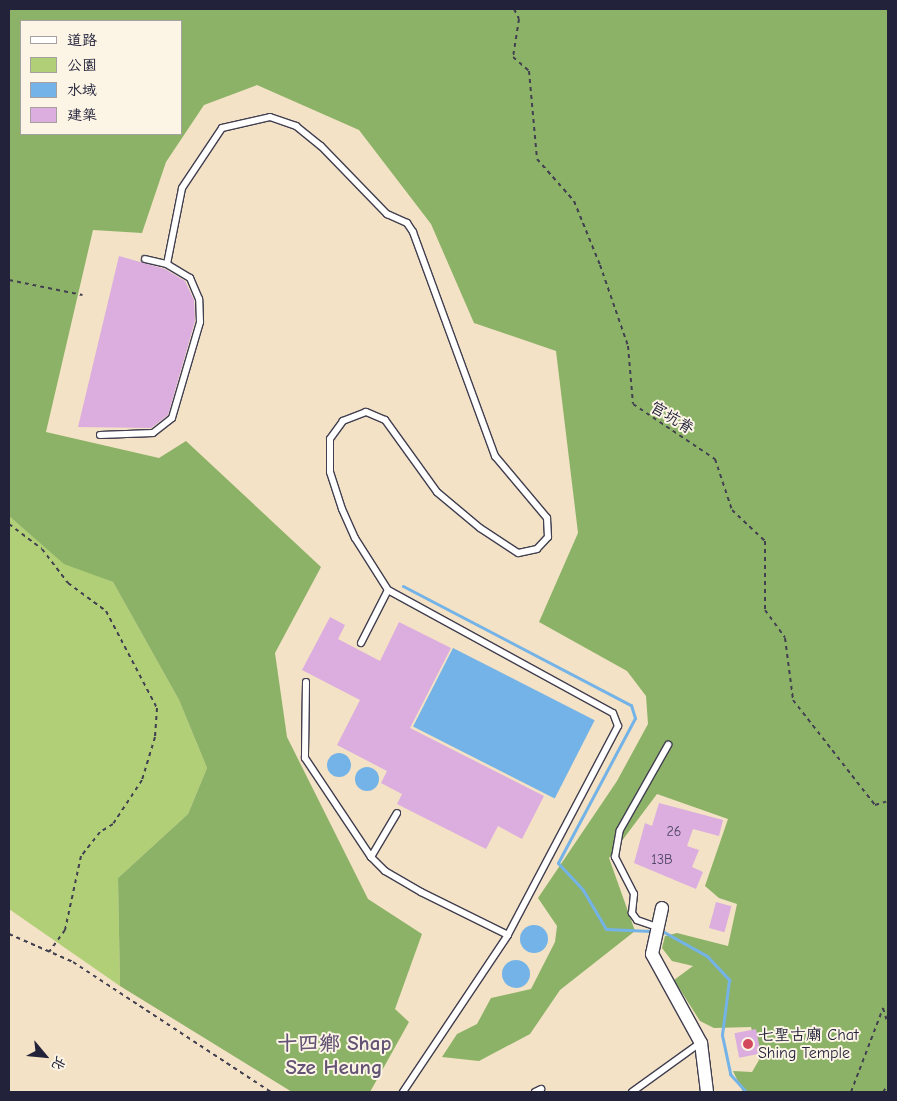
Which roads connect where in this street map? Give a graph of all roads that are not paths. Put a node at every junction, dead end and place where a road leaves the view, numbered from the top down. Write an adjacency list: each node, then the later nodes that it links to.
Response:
1 (145, 259): 2 (lane)
2 (167, 264): 3 (lane); 4 (lane)
3 (100, 435)
4 (388, 590): 5 (lane); 12 (lane)
5 (361, 643)
6 (306, 682): 9 (lane)
7 (668, 745): 11 (lane)
8 (398, 812): 9 (lane)
9 (371, 856): 12 (lane)
10 (662, 908): 11 (street)
11 (657, 926): 13 (street)
12 (508, 935): 14 (lane)
13 (701, 1043): 15 (lane); 16 (street)
14 (403, 1092)
15 (632, 1092)
16 (706, 1092)

